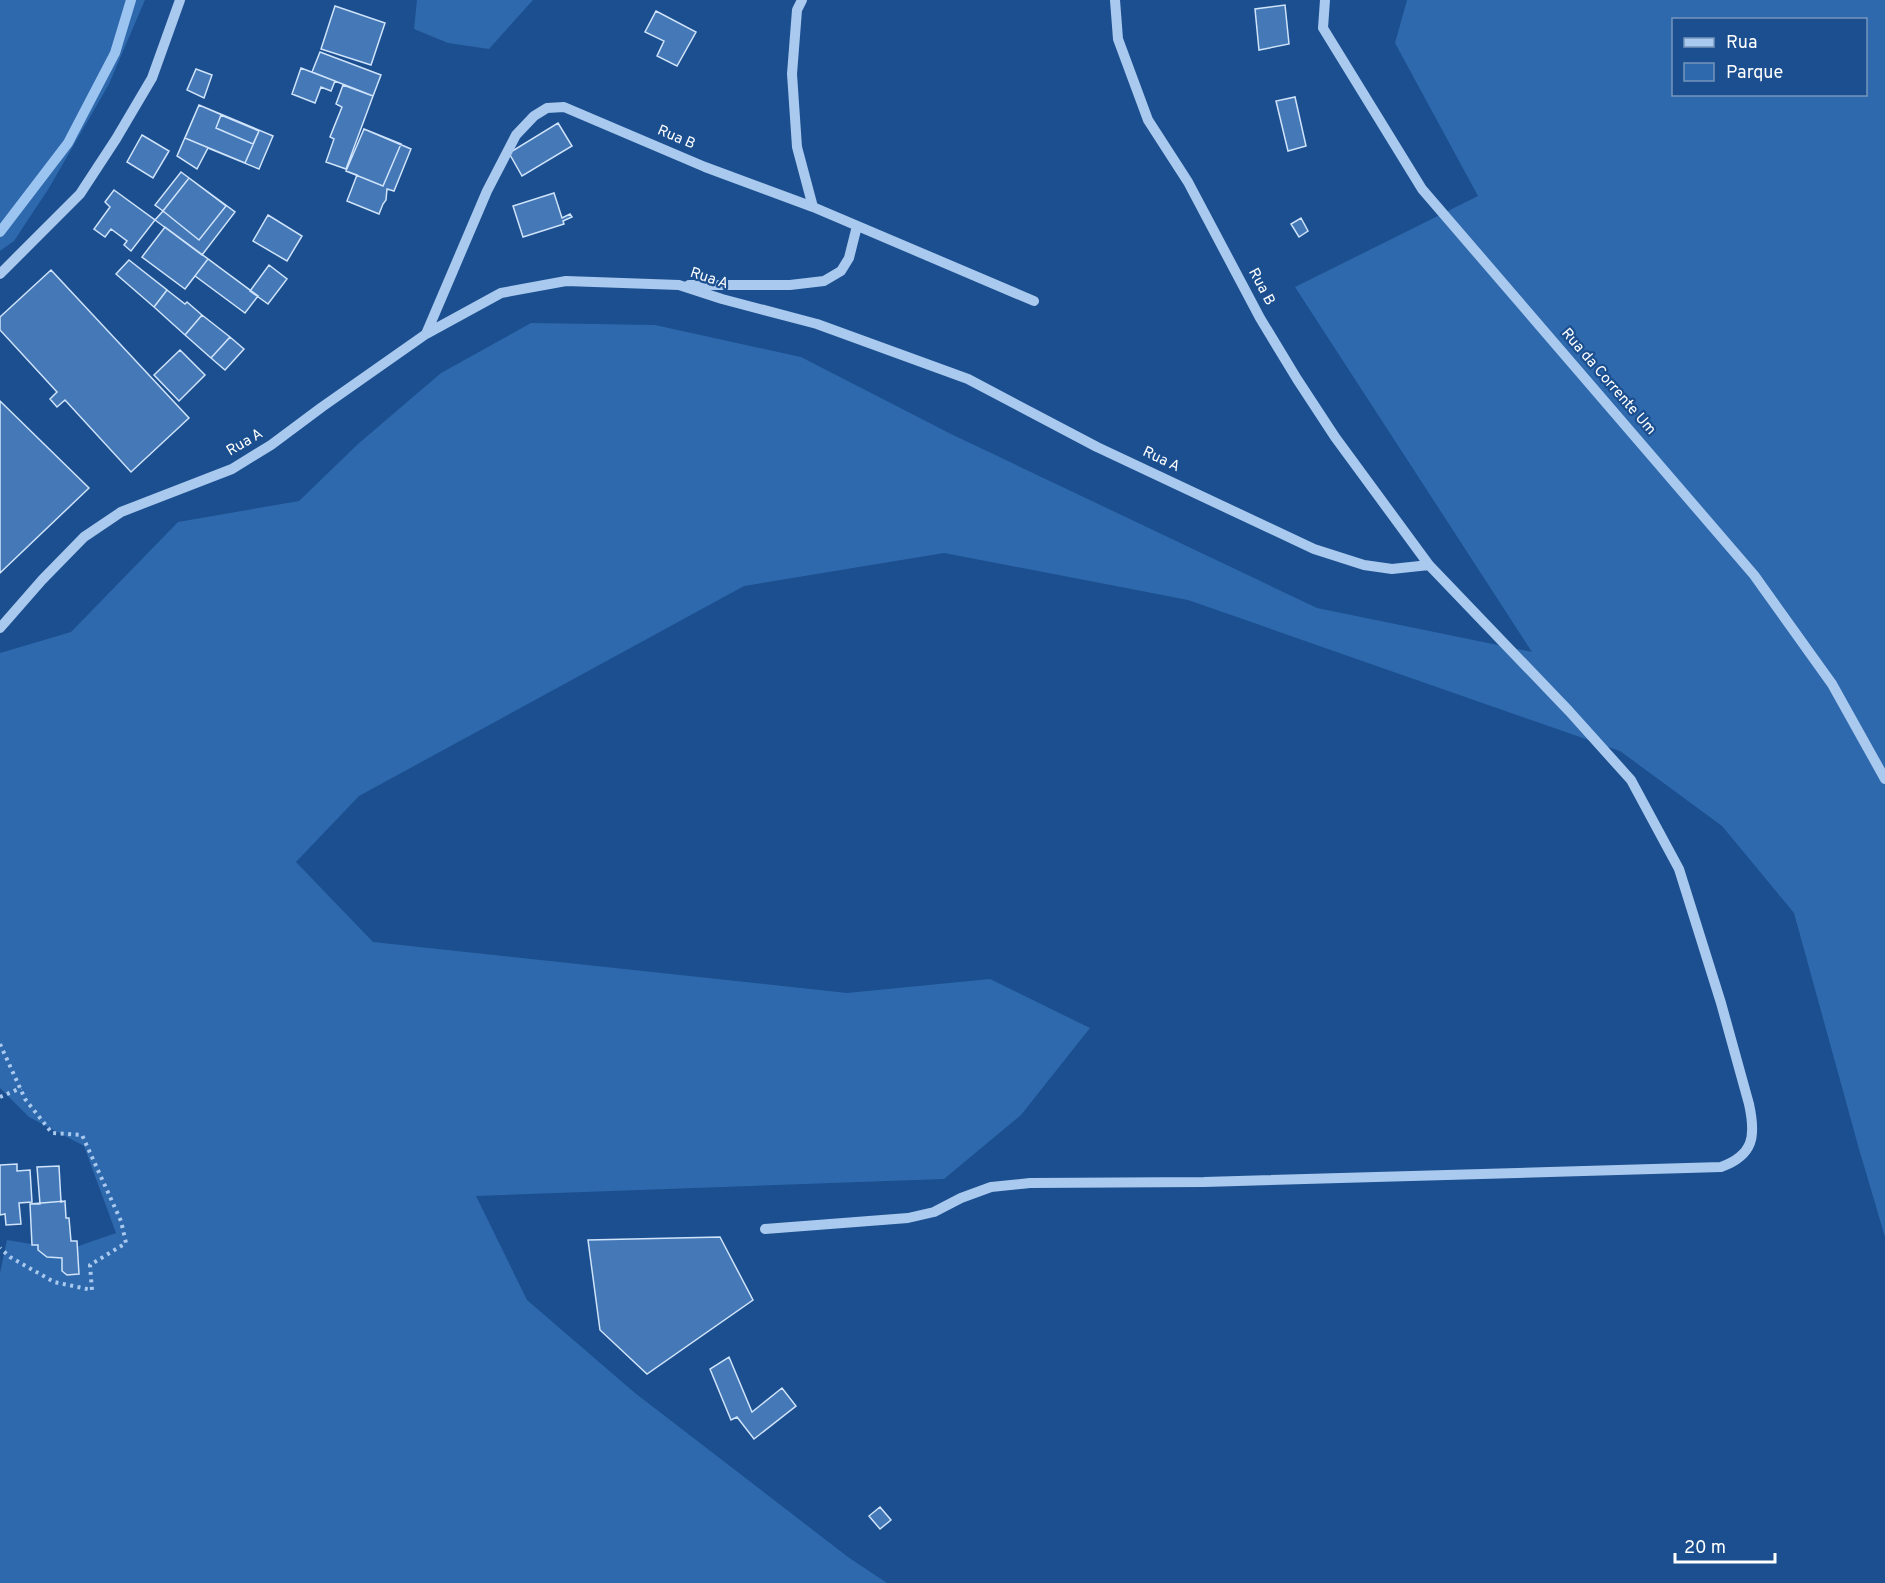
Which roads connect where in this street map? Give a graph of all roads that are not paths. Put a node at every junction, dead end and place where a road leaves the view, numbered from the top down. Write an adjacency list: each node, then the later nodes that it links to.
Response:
1 (180, 0): 7 (street)
2 (802, 0): 5 (street)
3 (1115, 0): 11 (street, Rua B)
4 (1325, 0): 13 (street, Rua da Corrente Um)
5 (813, 207): 6 (street, Rua B); 10 (street, Rua B)
6 (857, 226): 8 (street); 9 (street, Rua B)
7 (0, 274)
8 (679, 285): 10 (street, Rua A); 11 (street, Rua A)
9 (1034, 301)
10 (426, 334): 12 (street, Rua A)
11 (1429, 565): 14 (street, Rua B)
12 (0, 628)
13 (1885, 780)
14 (765, 1229)

